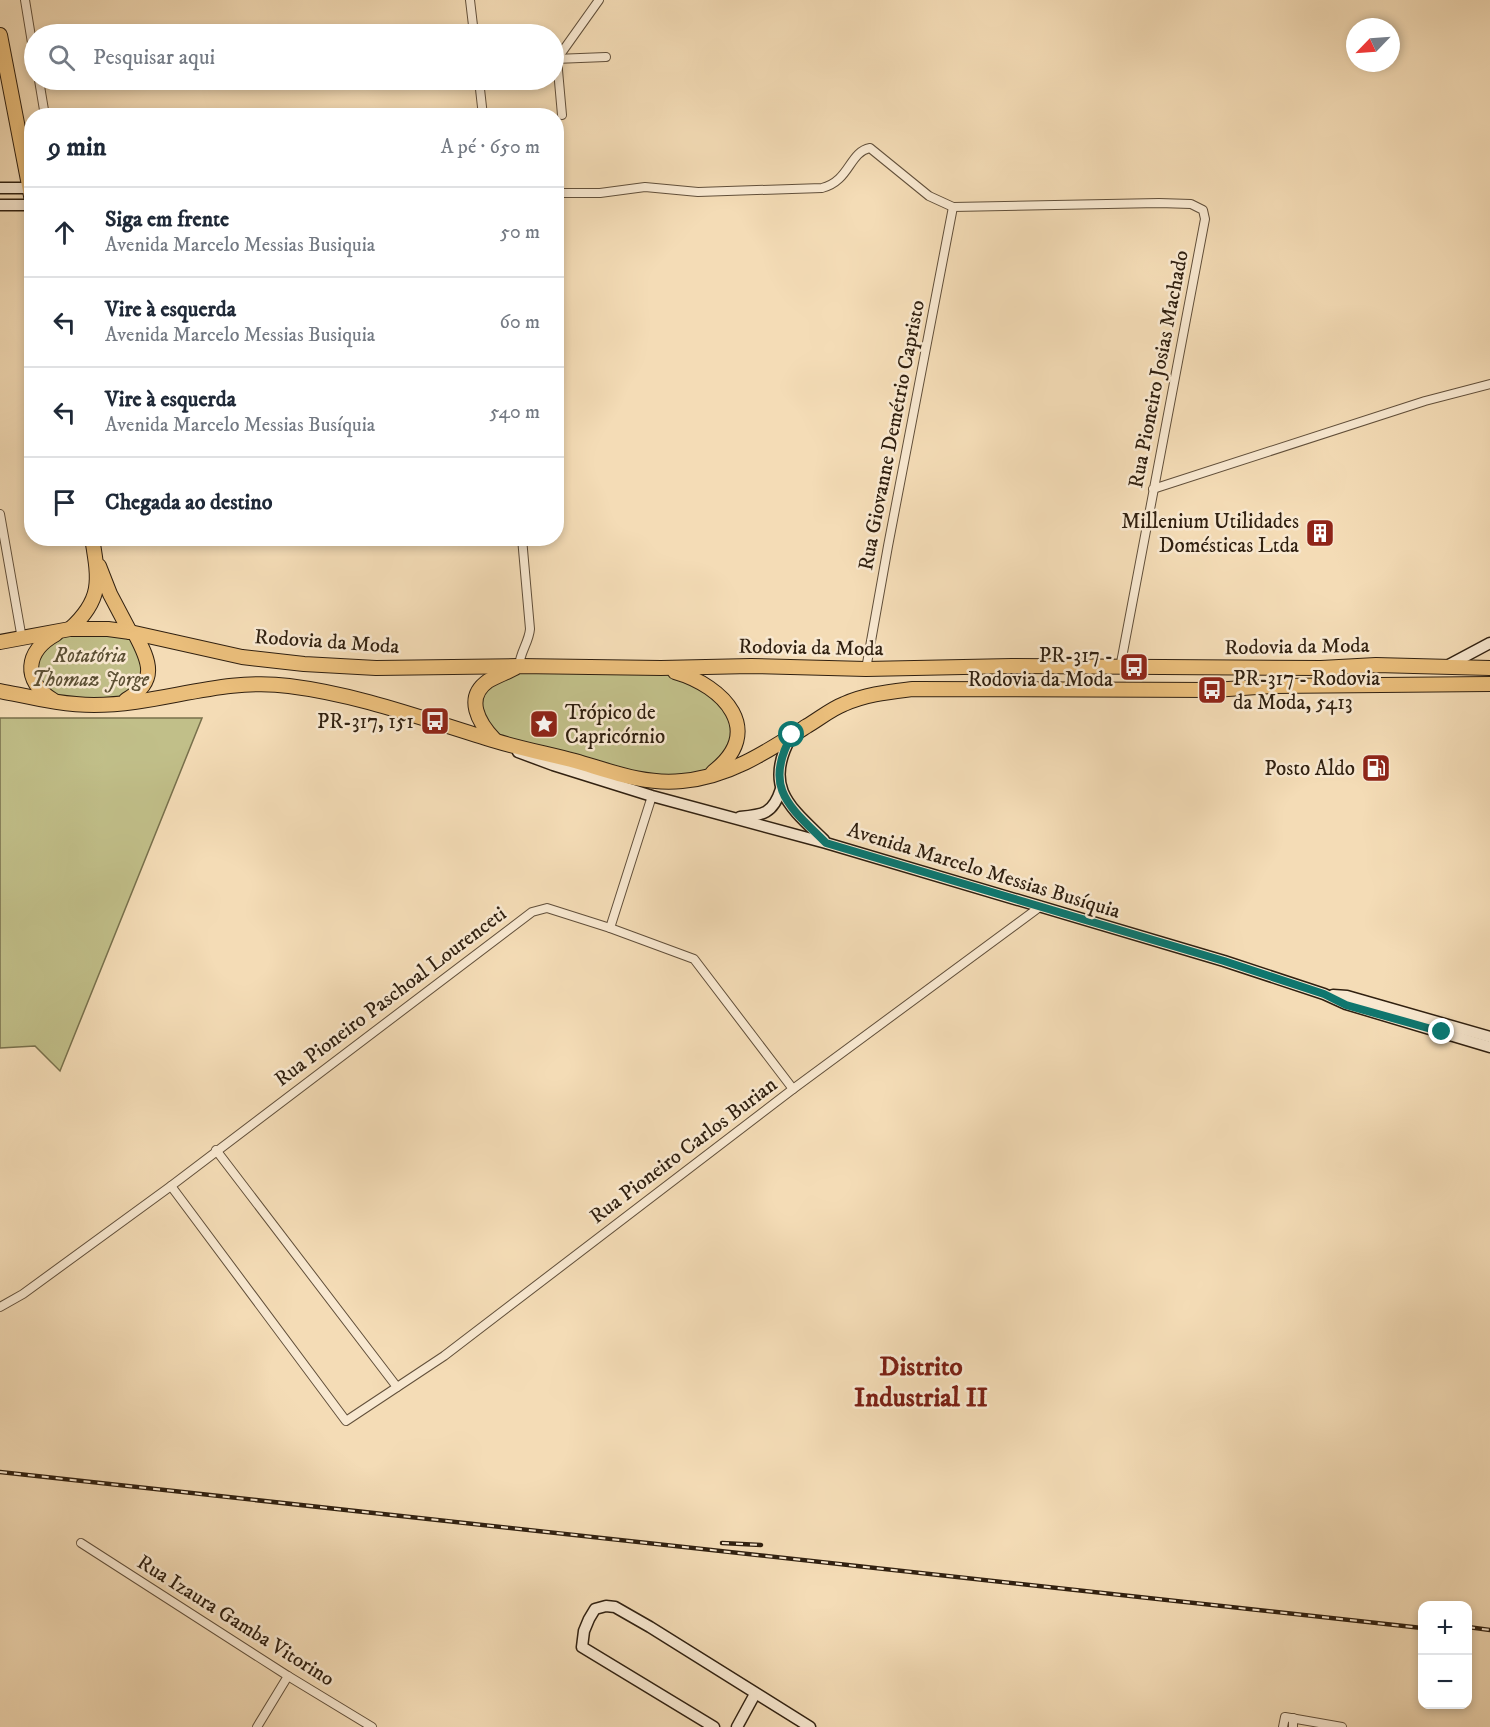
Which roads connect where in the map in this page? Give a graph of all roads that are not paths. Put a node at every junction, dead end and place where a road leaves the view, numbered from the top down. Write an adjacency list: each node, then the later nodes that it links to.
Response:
1 (25, 0): 4 (street)
2 (470, 0): 5 (street)
3 (598, 0): 7 (street)
4 (29, 24)
5 (473, 24)
6 (0, 34): 16 (highway)
7 (564, 47)
8 (606, 57): 9 (street)
9 (564, 59)
10 (41, 90): 13 (street)
11 (481, 90): 14 (street)
12 (559, 90): 15 (street)
13 (44, 108)
14 (482, 108)
15 (561, 108)
16 (24, 159)
17 (0, 188): 19 (street)
18 (564, 193): 22 (street)
19 (24, 194)
20 (24, 198): 21 (street)
21 (0, 205)
22 (953, 207): 24 (street, Rua Pioneiro Josias Machado); 39 (street, Rua Giovanne Demétrio Capristo)
23 (1490, 384): 24 (street)
24 (1153, 489): 36 (street, Rua Pioneiro Josias Machado)
25 (0, 514): 31 (street)
26 (93, 546): 28 (highway)
27 (523, 546): 34 (street)
28 (94, 553): 29 (highway); 30 (highway)
29 (65, 630): 30 (highway); 31 (highway); 42 (highway)
30 (133, 633): 34 (highway, Rodovia da Moda); 43 (highway)
31 (22, 639): 32 (highway)
32 (0, 642)
33 (1490, 643): 37 (street)
34 (519, 666): 35 (highway, Rodovia da Moda); 45 (highway)
35 (661, 668): 39 (highway, Rodovia da Moda); 46 (highway)
36 (1120, 668): 37 (highway, Rodovia da Moda); 39 (highway, Rodovia da Moda)
37 (1443, 668): 38 (highway, Rodovia da Moda)
38 (1490, 668)
39 (866, 669)
40 (1490, 684): 44 (highway, Rodovia da Moda)
41 (0, 691): 42 (highway)
42 (59, 703): 43 (highway)
43 (121, 703): 45 (highway, Rodovia da Moda)
44 (792, 735): 46 (highway, Rodovia da Moda); 47 (street)
45 (496, 741): 46 (highway, Rodovia da Moda); 48 (street, Avenida Marcelo Messias Busíquia)
46 (704, 779)
47 (781, 789): 49 (street); 50 (street)
48 (652, 796): 49 (street, Avenida Marcelo Messias Busíquia); 52 (street)
49 (734, 818): 50 (street, Avenida Marcelo Messias Busíquia)
50 (826, 843): 51 (street, Avenida Marcelo Messias Busíquia)
51 (1041, 906): 53 (street, Avenida Marcelo Messias Busíquia); 56 (street, Rua Pioneiro Carlos Burian)
52 (610, 928): 56 (street, Rua Pioneiro Paschoal Lourenceti); 57 (street, Rua Pioneiro Paschoal Lourenceti)
53 (1443, 1028): 54 (street, Avenida Marcelo Messias Busíquia); 55 (street, Avenida Marcelo Messias Busíquia)
54 (1490, 1037)
55 (1490, 1047)
56 (794, 1089): 60 (street, Rua Pioneiro Carlos Burian)
57 (216, 1150): 58 (street, Rua Pioneiro Paschoal Lourenceti); 60 (street)
58 (171, 1186): 59 (street, Rua Pioneiro Paschoal Lourenceti); 60 (street, Rua Pioneiro Carlos Burian)
59 (0, 1307)
60 (398, 1387)
61 (81, 1543): 62 (street, Rua Izaura Gamba Vitorino)
62 (288, 1676): 65 (street); 66 (street, Rua Izaura Gamba Vitorino)
63 (755, 1694): 67 (street); 68 (street); 69 (street)
64 (1286, 1720): 70 (street); 71 (street)
65 (256, 1727)
66 (372, 1727)
67 (714, 1727)
68 (737, 1727)
69 (810, 1727)
70 (1293, 1727)
71 (1342, 1727)

